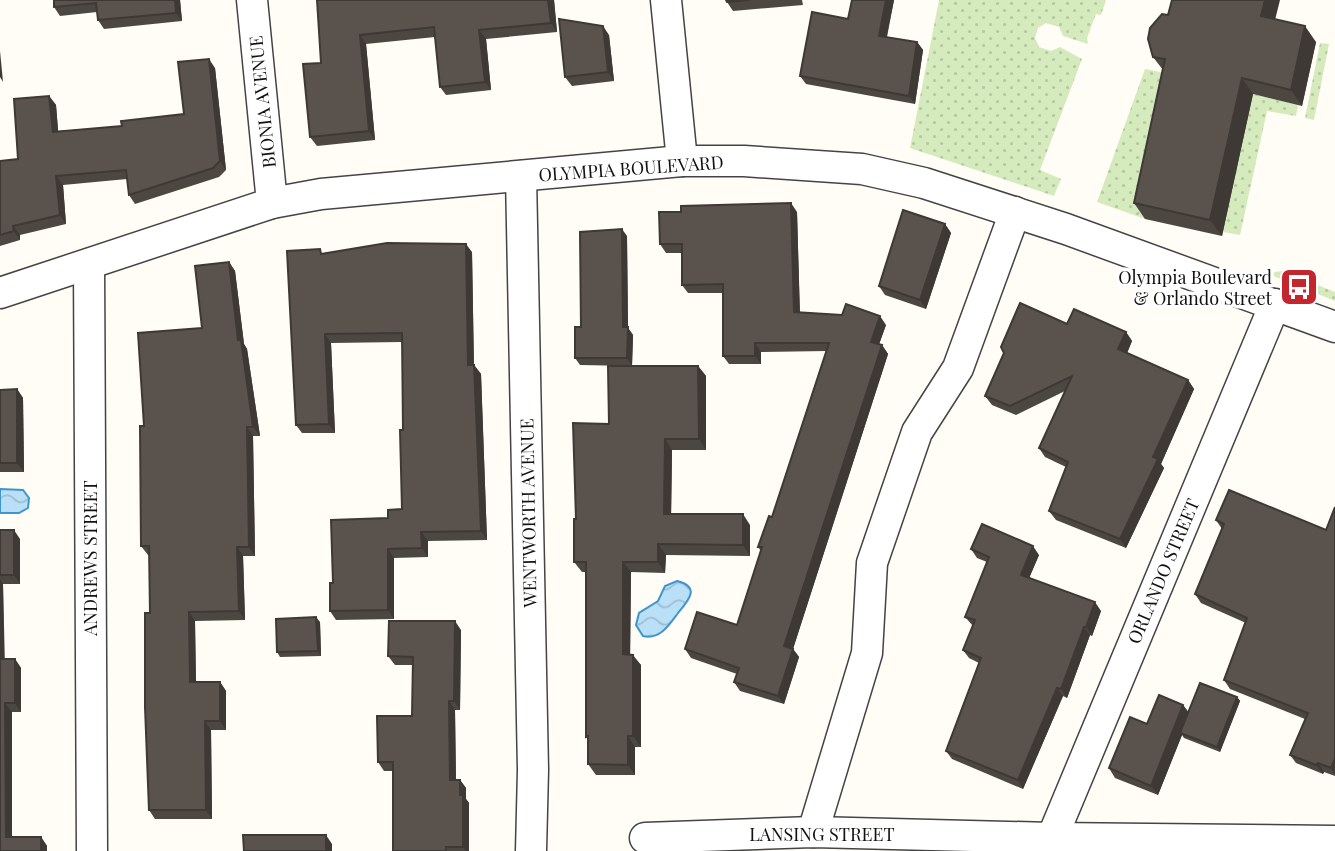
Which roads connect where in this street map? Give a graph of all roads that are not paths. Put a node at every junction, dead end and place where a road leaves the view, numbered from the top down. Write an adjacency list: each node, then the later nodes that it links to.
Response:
1 (252, 0): 5 (street, BIONIA AVENUE)
2 (666, 0): 3 (street)
3 (682, 161): 4 (street, OLYMPIA BOULEVARD); 6 (street, OLYMPIA BOULEVARD)
4 (522, 176): 5 (street, OLYMPIA BOULEVARD); 16 (street, WENTWORTH AVENUE)
5 (272, 203): 7 (street, OLYMPIA BOULEVARD)
6 (1015, 212): 9 (street, OLYMPIA BOULEVARD); 11 (street)
7 (89, 264): 8 (street, OLYMPIA BOULEVARD); 15 (street, ANDREWS STREET)
8 (0, 293)
9 (1275, 304): 10 (street, OLYMPIA BOULEVARD); 13 (street, ORLANDO STREET)
10 (1335, 327)
11 (813, 832): 12 (street, LANSING STREET); 13 (street, LANSING STREET)
12 (645, 838)
13 (1052, 838): 14 (street, LANSING STREET)
14 (1335, 841)
15 (92, 851)
16 (531, 851)

